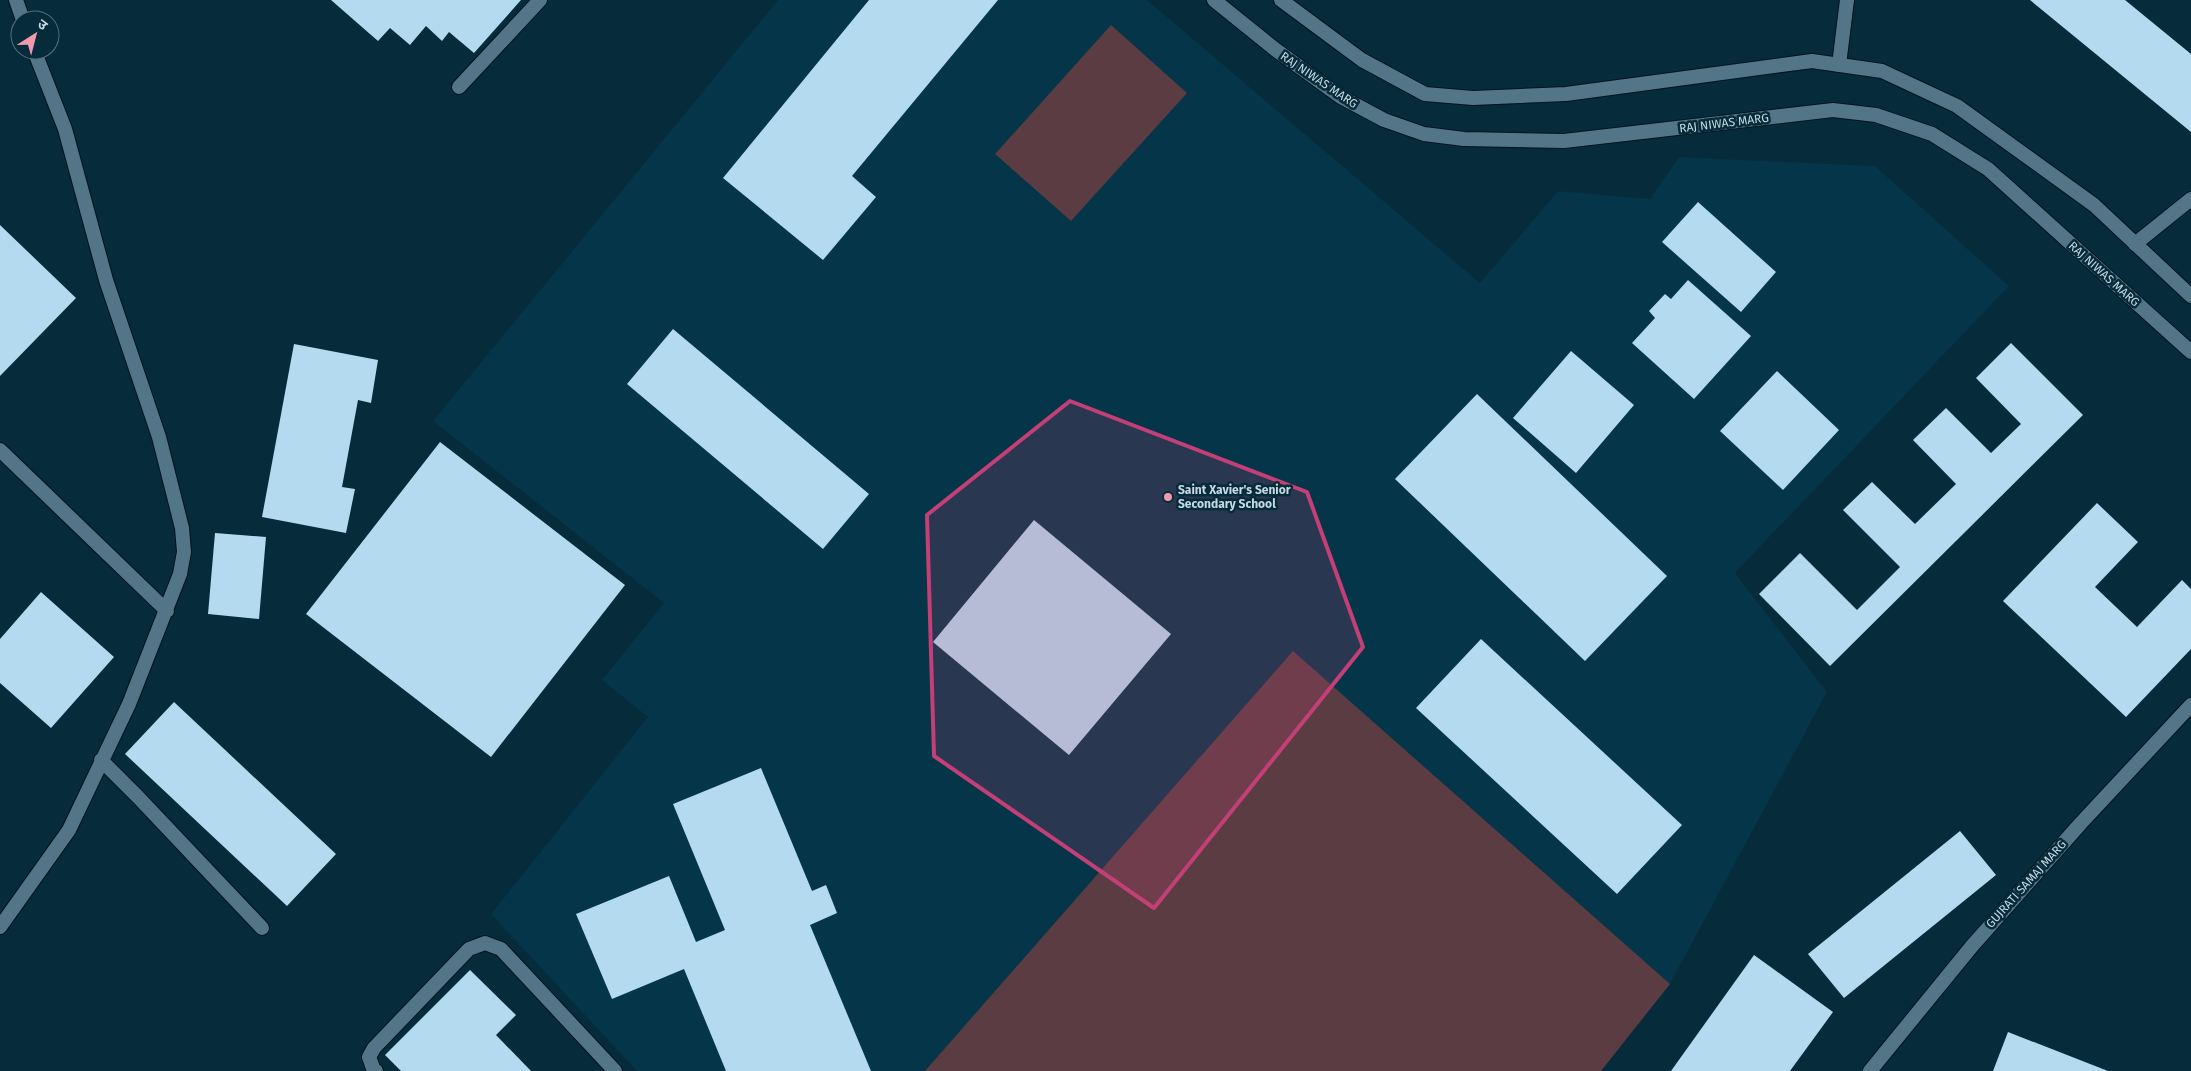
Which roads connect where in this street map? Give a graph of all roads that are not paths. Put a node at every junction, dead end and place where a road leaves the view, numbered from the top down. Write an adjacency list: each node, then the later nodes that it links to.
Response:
1 (540, 0): 7 (street)
2 (1214, 0): 11 (street, RAJ NIWAS MARG)
3 (1281, 0): 6 (street)
4 (1847, 0): 6 (street)
5 (38, 60): 13 (street)
6 (1839, 65): 9 (street)
7 (459, 87)
8 (2191, 199): 9 (street)
9 (2135, 244): 10 (street)
10 (2191, 296)
11 (2191, 352)
12 (0, 450): 13 (street)
13 (167, 611): 15 (street)
14 (2191, 705): 20 (street, GUJRATI SAMAJ MARG)
15 (100, 760): 16 (street); 17 (street)
16 (0, 926)
17 (262, 928)
18 (376, 1071): 19 (street)
19 (615, 1071)
20 (1870, 1071)

